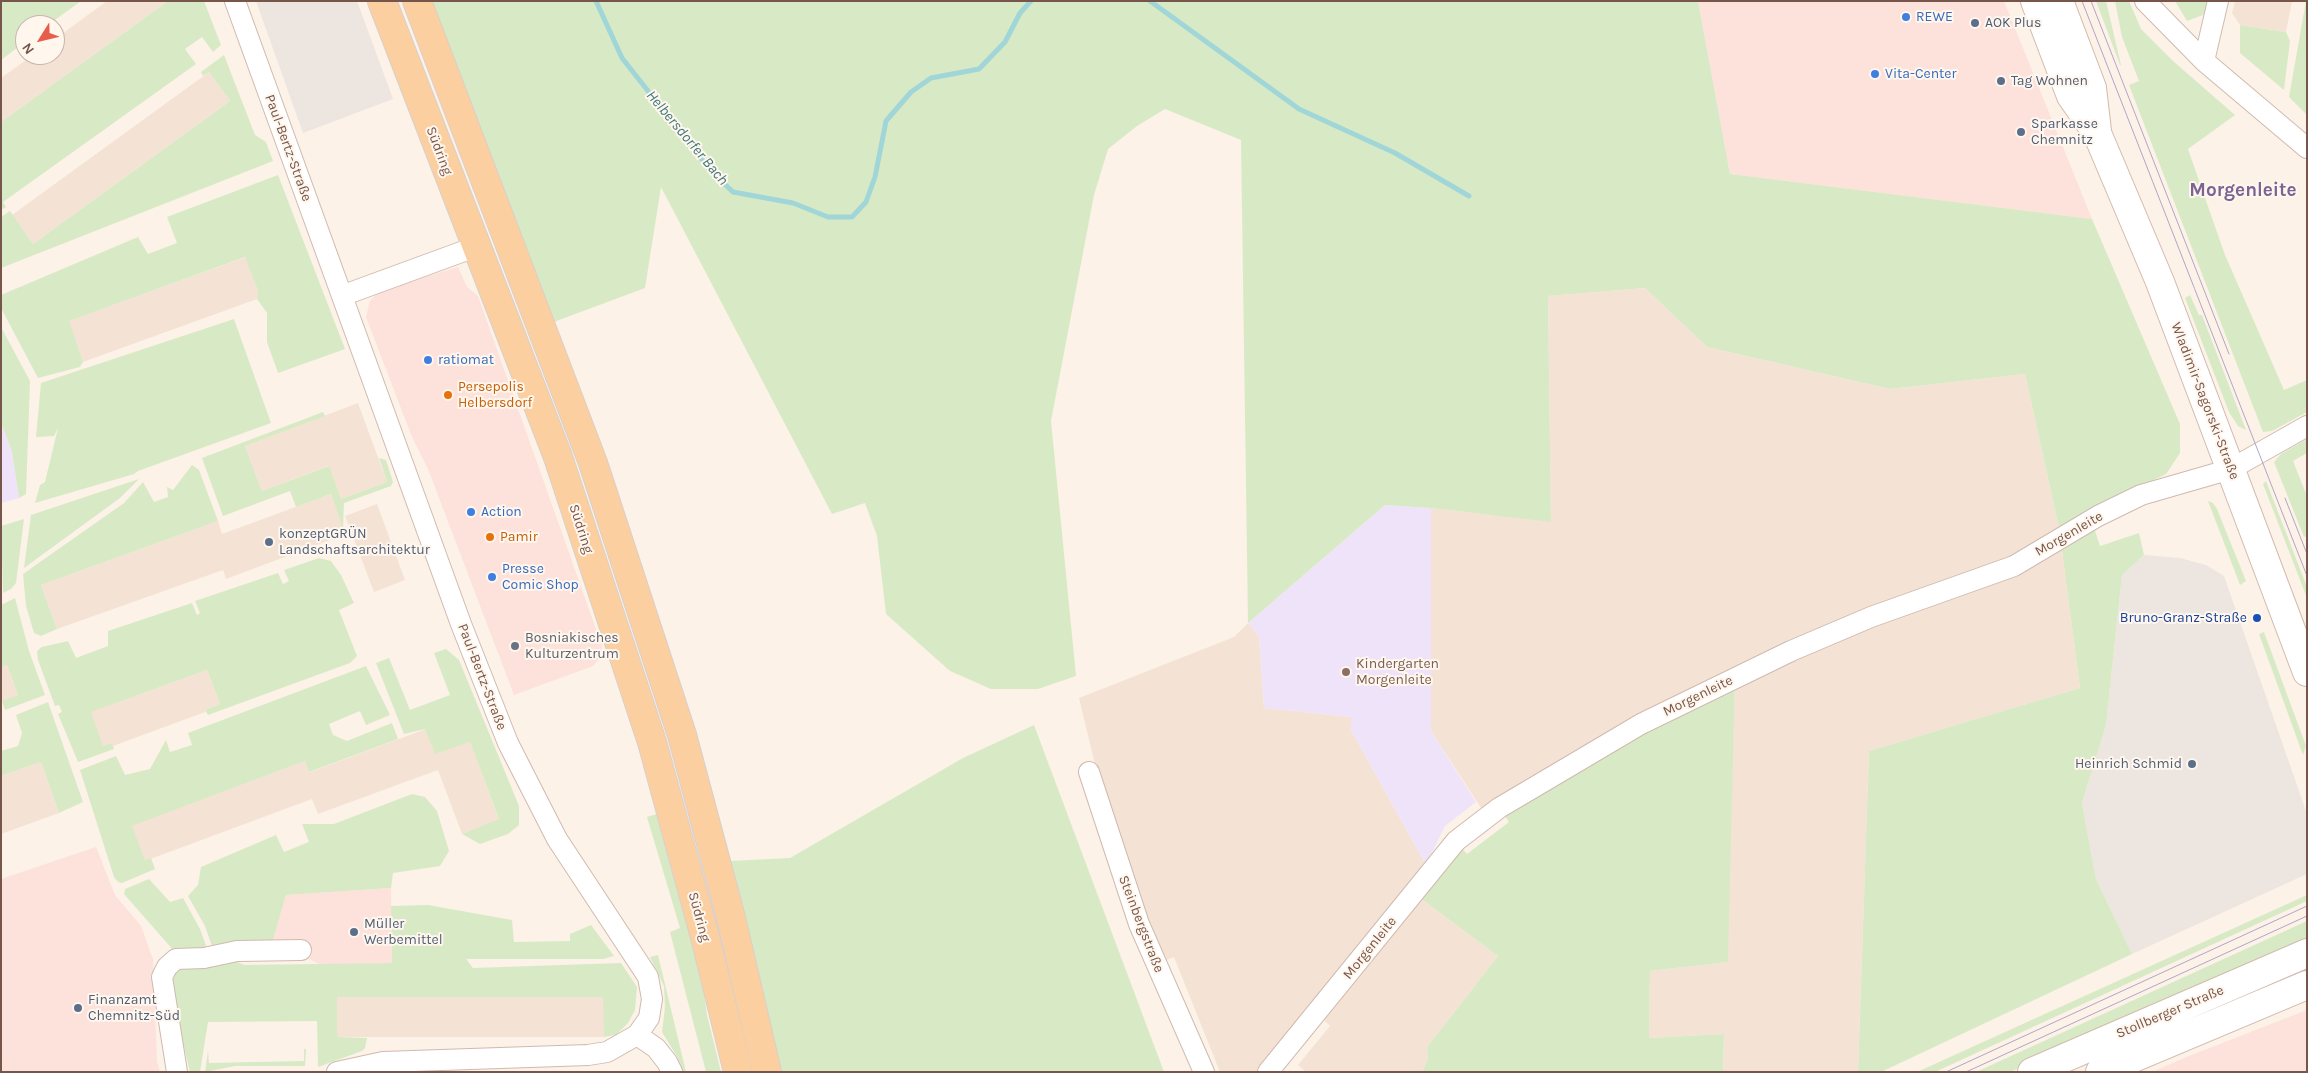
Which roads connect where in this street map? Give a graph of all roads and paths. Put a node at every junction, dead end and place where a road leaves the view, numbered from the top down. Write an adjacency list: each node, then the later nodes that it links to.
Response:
1 (235, 1): 12 (street, Paul-Bertz-Straße)
2 (382, 1): 11 (main road, Südring)
3 (417, 1): 27 (main road)
4 (2034, 1): 9 (main road, Wladimir-Sagorski-Straße)
5 (2059, 1): 9 (main road, Wladimir-Sagorski-Straße)
6 (2145, 1): 8 (street)
7 (2218, 1): 8 (street)
8 (2204, 61): 10 (street)
9 (2097, 133): 14 (main road, Wladimir-Sagorski-Straße)
10 (2307, 148)
11 (475, 248): 12 (street); 20 (main road, Südring)
12 (344, 295): 21 (street, Paul-Bertz-Straße)
13 (2307, 426): 14 (street)
14 (2231, 469): 15 (main road, Wladimir-Sagorski-Straße); 29 (street, Morgenleite)
15 (2307, 672)
16 (1089, 772): 28 (street, Steinbergstraße)
17 (301, 950): 22 (street)
18 (2307, 953): 30 (main road, Stollberger Straße)
19 (2307, 985): 31 (main road, Stollberger Straße)
20 (727, 1028): 25 (main road); 26 (main road, Südring)
21 (637, 1035): 23 (street, Paul-Bertz-Straße); 24 (street)
22 (177, 1072)
23 (337, 1072)
24 (672, 1072)
25 (727, 1072)
26 (738, 1072)
27 (767, 1072)
28 (1204, 1072)
29 (1268, 1072)
30 (2032, 1072)
31 (2100, 1072)

